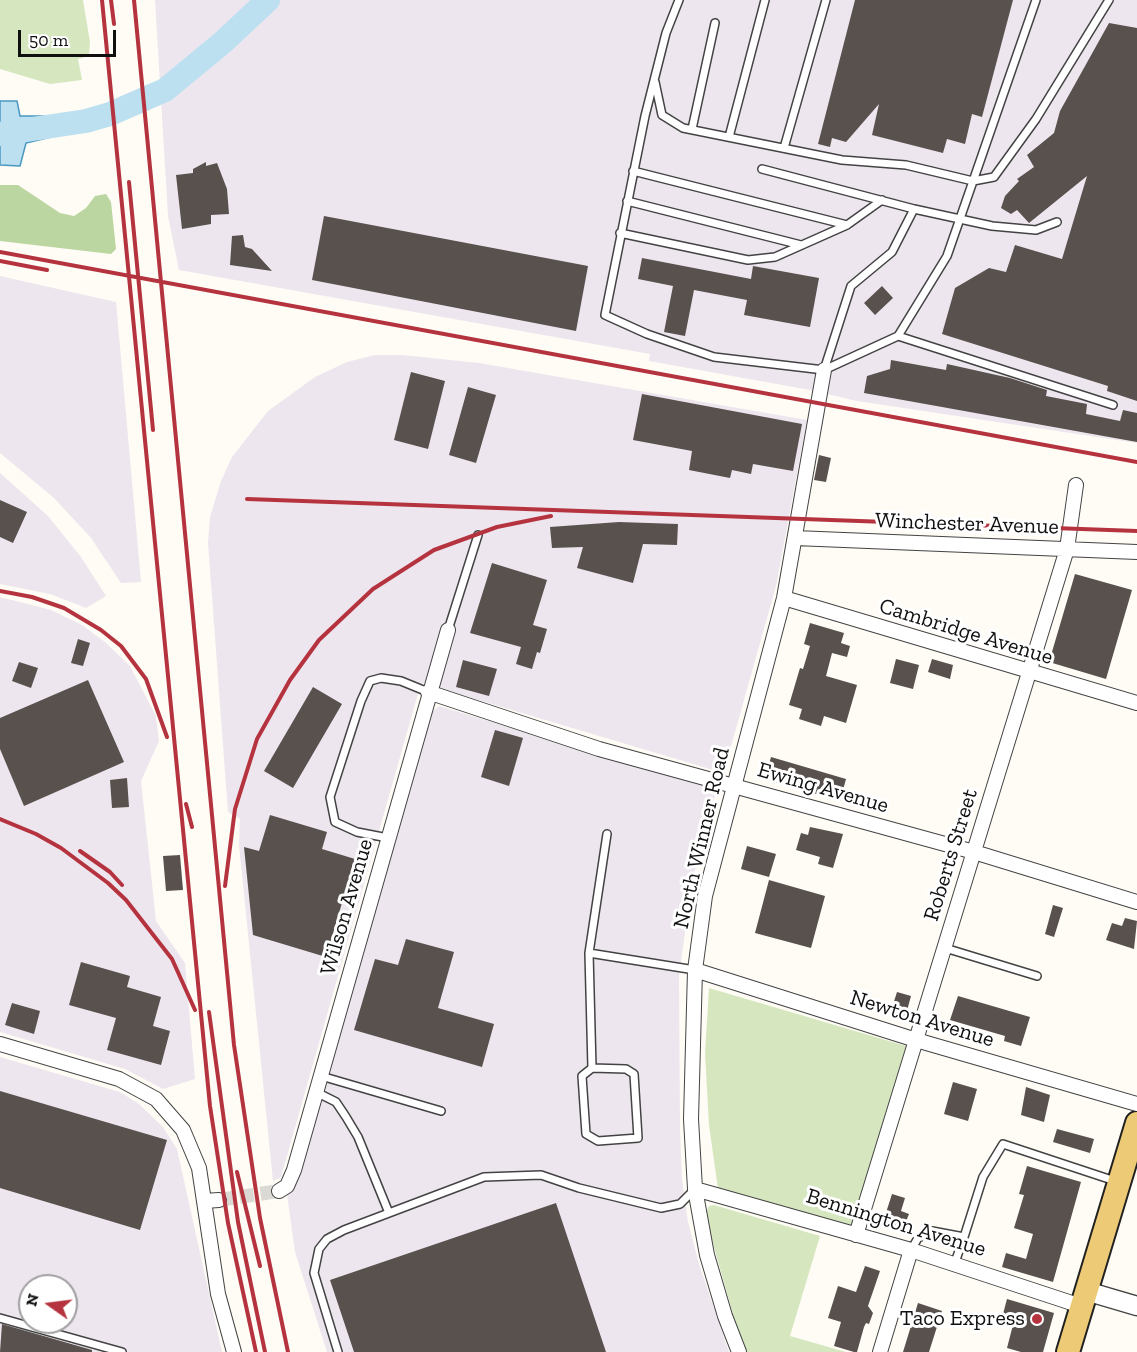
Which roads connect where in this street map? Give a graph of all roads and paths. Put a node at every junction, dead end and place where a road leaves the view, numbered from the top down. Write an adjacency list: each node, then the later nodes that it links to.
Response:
1 (680, 0): 7 (lane)
2 (765, 0): 9 (lane)
3 (826, 0): 10 (lane)
4 (1036, 0): 13 (lane)
5 (1109, 0): 13 (lane)
6 (715, 23): 8 (lane)
7 (655, 76): 8 (lane); 12 (lane)
8 (692, 129): 9 (lane)
9 (729, 137): 10 (lane)
10 (784, 148): 13 (lane)
11 (762, 169): 14 (lane)
12 (633, 171): 15 (lane); 19 (lane)
13 (973, 181): 17 (lane)
14 (882, 200): 16 (lane); 19 (lane)
15 (627, 201): 20 (lane); 21 (lane)
16 (914, 209): 17 (lane); 23 (lane)
17 (960, 218): 18 (lane); 22 (lane)
18 (1057, 222)
19 (847, 225): 21 (lane)
20 (620, 233): 21 (lane); 23 (lane)
21 (801, 245)
22 (898, 336): 23 (lane); 24 (lane)
23 (824, 370): 27 (street, North Winner Road)
24 (1113, 405)
25 (1076, 484): 28 (street, Roberts Street)
26 (478, 535): 31 (lane)
27 (795, 538): 28 (street, Winchester Avenue); 30 (street, North Winner Road)
28 (1067, 549): 29 (street, Winchester Avenue); 32 (street, Roberts Street)
29 (1137, 552)
30 (784, 598): 32 (street, Cambridge Avenue); 35 (street, North Winner Road)
31 (448, 630): 33 (street, Wilson Avenue)
32 (1030, 673): 34 (street, Cambridge Avenue); 38 (street, Roberts Street)
33 (428, 692): 35 (street, Ewing Avenue); 37 (street, Wilson Avenue); 37 (lane)
34 (1137, 703)
35 (734, 785): 38 (street, Ewing Avenue); 42 (street, North Winner Road)
36 (607, 834): 41 (lane)
37 (388, 838): 47 (street, Wilson Avenue)
38 (974, 852): 39 (street, Ewing Avenue); 40 (street, Roberts Street)
39 (1137, 902)
40 (945, 948): 43 (lane); 44 (street, Roberts Street)
41 (589, 953): 42 (lane); 46 (lane)
42 (695, 970): 44 (street, Newton Avenue); 53 (street, North Winner Road)
43 (1037, 976)
44 (916, 1040): 49 (street, Newton Avenue); 58 (street, Roberts Street)
45 (0, 1044): 56 (street)
46 (592, 1068): 46 (lane)
47 (321, 1076): 48 (street, Wilson Avenue); 50 (lane)
48 (316, 1092): 54 (street, Wilson Avenue); 57 (lane)
49 (1137, 1104)
50 (441, 1111)
51 (1137, 1123): 52 (main road)
52 (1119, 1182): 59 (lane); 62 (main road)
53 (695, 1190): 57 (lane); 58 (street, Bennington Avenue); 68 (street, North Winner Road)
54 (279, 1191)
55 (219, 1200): 56 (street)
56 (204, 1201): 66 (street)
57 (389, 1213): 67 (lane)
58 (856, 1235): 60 (street, Bennington Avenue)
59 (964, 1237): 60 (lane); 61 (lane)
60 (911, 1250): 61 (street, Bennington Avenue); 69 (street)
61 (954, 1265): 62 (street, Bennington Avenue)
62 (1084, 1299): 63 (street, Bennington Avenue); 70 (main road)
63 (1137, 1306)
64 (0, 1318): 65 (lane)
65 (122, 1352)
66 (234, 1352)
67 (338, 1352)
68 (739, 1352)
69 (880, 1352)
70 (1068, 1352)

